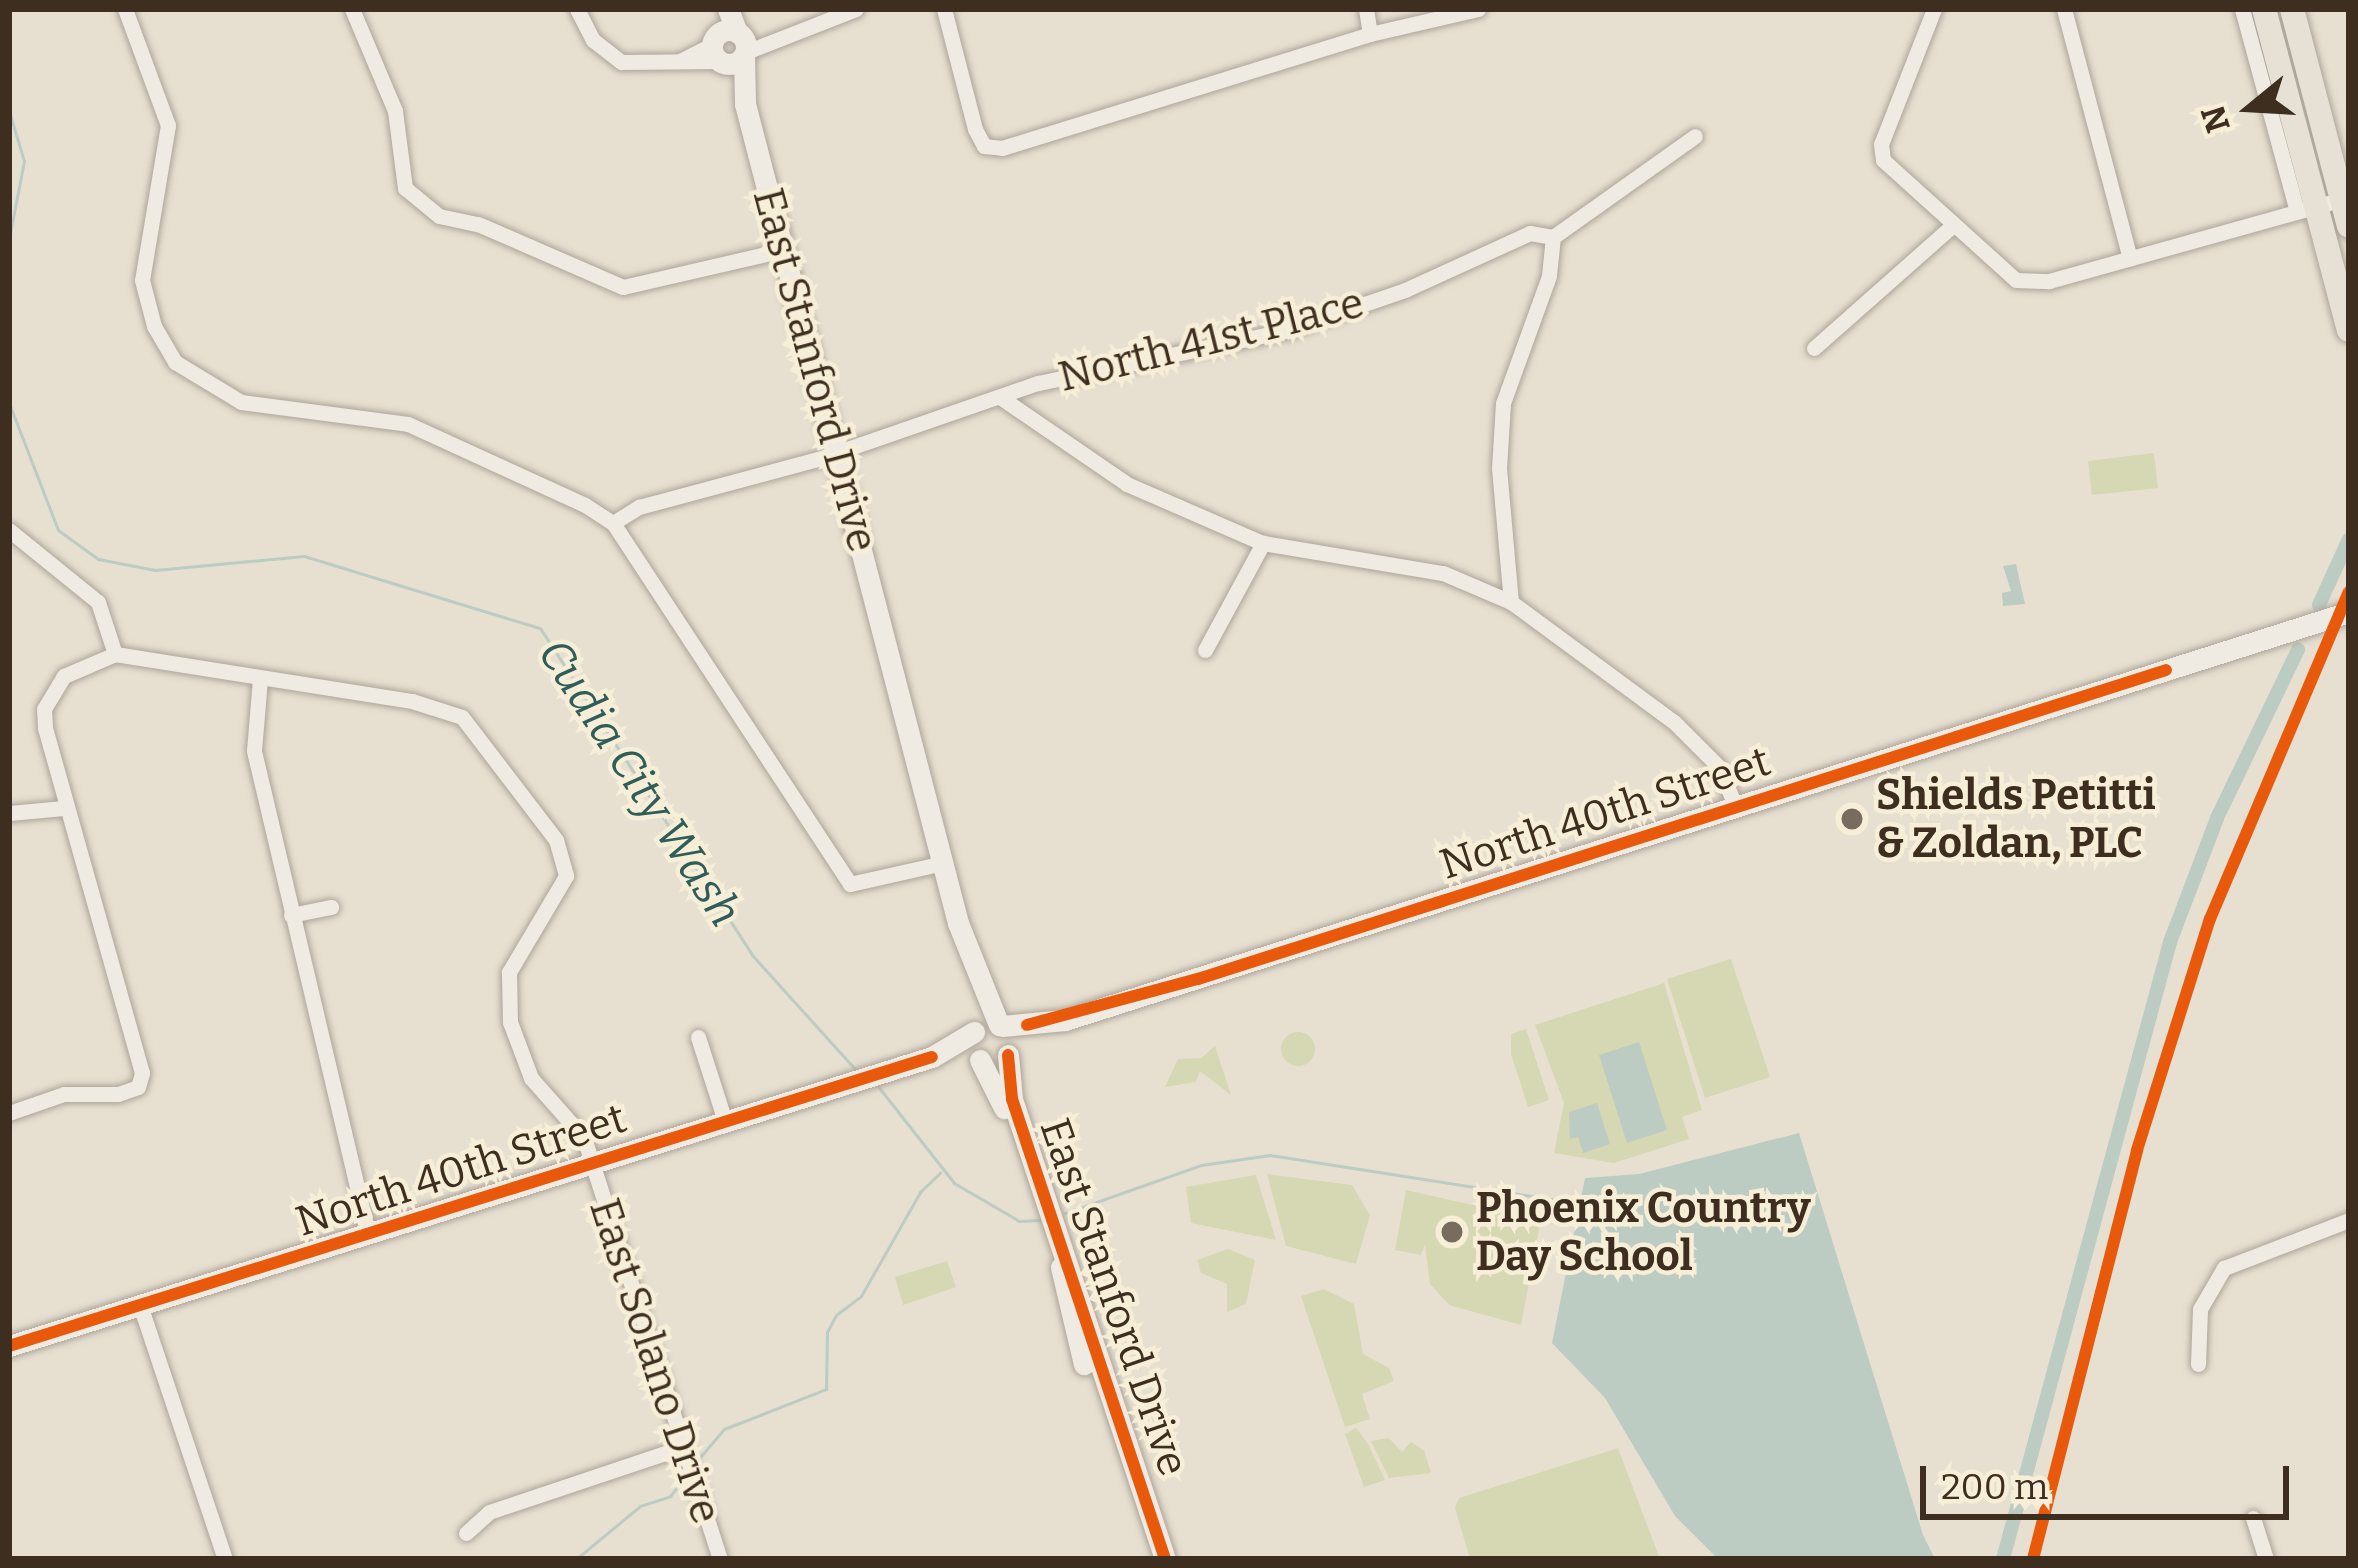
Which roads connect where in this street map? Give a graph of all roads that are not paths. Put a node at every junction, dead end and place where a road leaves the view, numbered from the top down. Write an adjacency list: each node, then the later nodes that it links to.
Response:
1 (125, 9): 29 (street)
2 (352, 9): 23 (street)
3 (577, 9): 16 (street)
4 (714, 9): 16 (street, East Stanford Drive)
5 (728, 9): 16 (street, East Stanford Drive)
6 (856, 9): 16 (street)
7 (944, 9): 15 (street)
8 (1366, 9): 15 (street)
9 (1478, 9): 15 (street)
10 (1934, 9): 20 (street)
11 (2063, 9): 24 (street)
12 (2242, 9): 19 (street)
13 (2264, 9): 19 (main road)
14 (2292, 9): 18 (main road)
15 (1370, 34)
16 (730, 47): 23 (street, East Stanford Drive)
17 (1695, 136): 22 (street, North 41st Place)
18 (2342, 199): 19 (street); 21 (main road)
19 (2306, 209): 24 (street); 25 (main road)
20 (1952, 226): 24 (street); 26 (street)
21 (2349, 226)
22 (1553, 237): 27 (street, North 41st Place); 32 (street)
23 (783, 250): 28 (street, East Stanford Drive)
24 (2130, 258)
25 (2349, 330)
26 (1814, 348)
27 (1000, 397): 28 (street, North 41st Place); 31 (street)
28 (836, 449): 29 (street, North 41st Place); 40 (street, East Stanford Drive)
29 (613, 523): 40 (street)
30 (9, 530): 35 (street)
31 (1263, 543): 32 (street); 34 (street)
32 (1510, 602): 37 (street)
33 (2340, 614): 37 (street, North 40th Street)
34 (1205, 650)
35 (116, 654): 36 (street, East Solano Drive); 38 (street)
36 (260, 679): 42 (street); 49 (street, East Solano Drive)
37 (1735, 806): 43 (street, North 40th Street)
38 (64, 808): 39 (street); 47 (street)
39 (9, 813)
40 (943, 863): 43 (street, East Stanford Drive)
41 (331, 907): 42 (street)
42 (291, 915): 51 (street)
43 (995, 1036): 45 (street, North 40th Street); 46 (street, East Stanford Drive); 61 (street, East Stanford Drive)
44 (698, 1037): 48 (street)
45 (932, 1057): 46 (street, North 40th Street); 48 (street, North 40th Street)
46 (979, 1059): 60 (street, East Stanford Drive)
47 (9, 1113)
48 (725, 1121): 49 (street, North 40th Street)
49 (591, 1163): 51 (street, North 40th Street); 55 (street, East Solano Drive)
50 (2349, 1220): 54 (street)
51 (368, 1234): 52 (street, North 40th Street)
52 (140, 1305): 53 (street, North 40th Street); 58 (street)
53 (9, 1346)
54 (2198, 1364)
55 (683, 1447): 57 (street); 59 (street, East Solano Drive)
56 (2253, 1518): 62 (street)
57 (466, 1533)
58 (225, 1559)
59 (720, 1559)
60 (1151, 1559)
61 (1165, 1559)
62 (2266, 1559)

